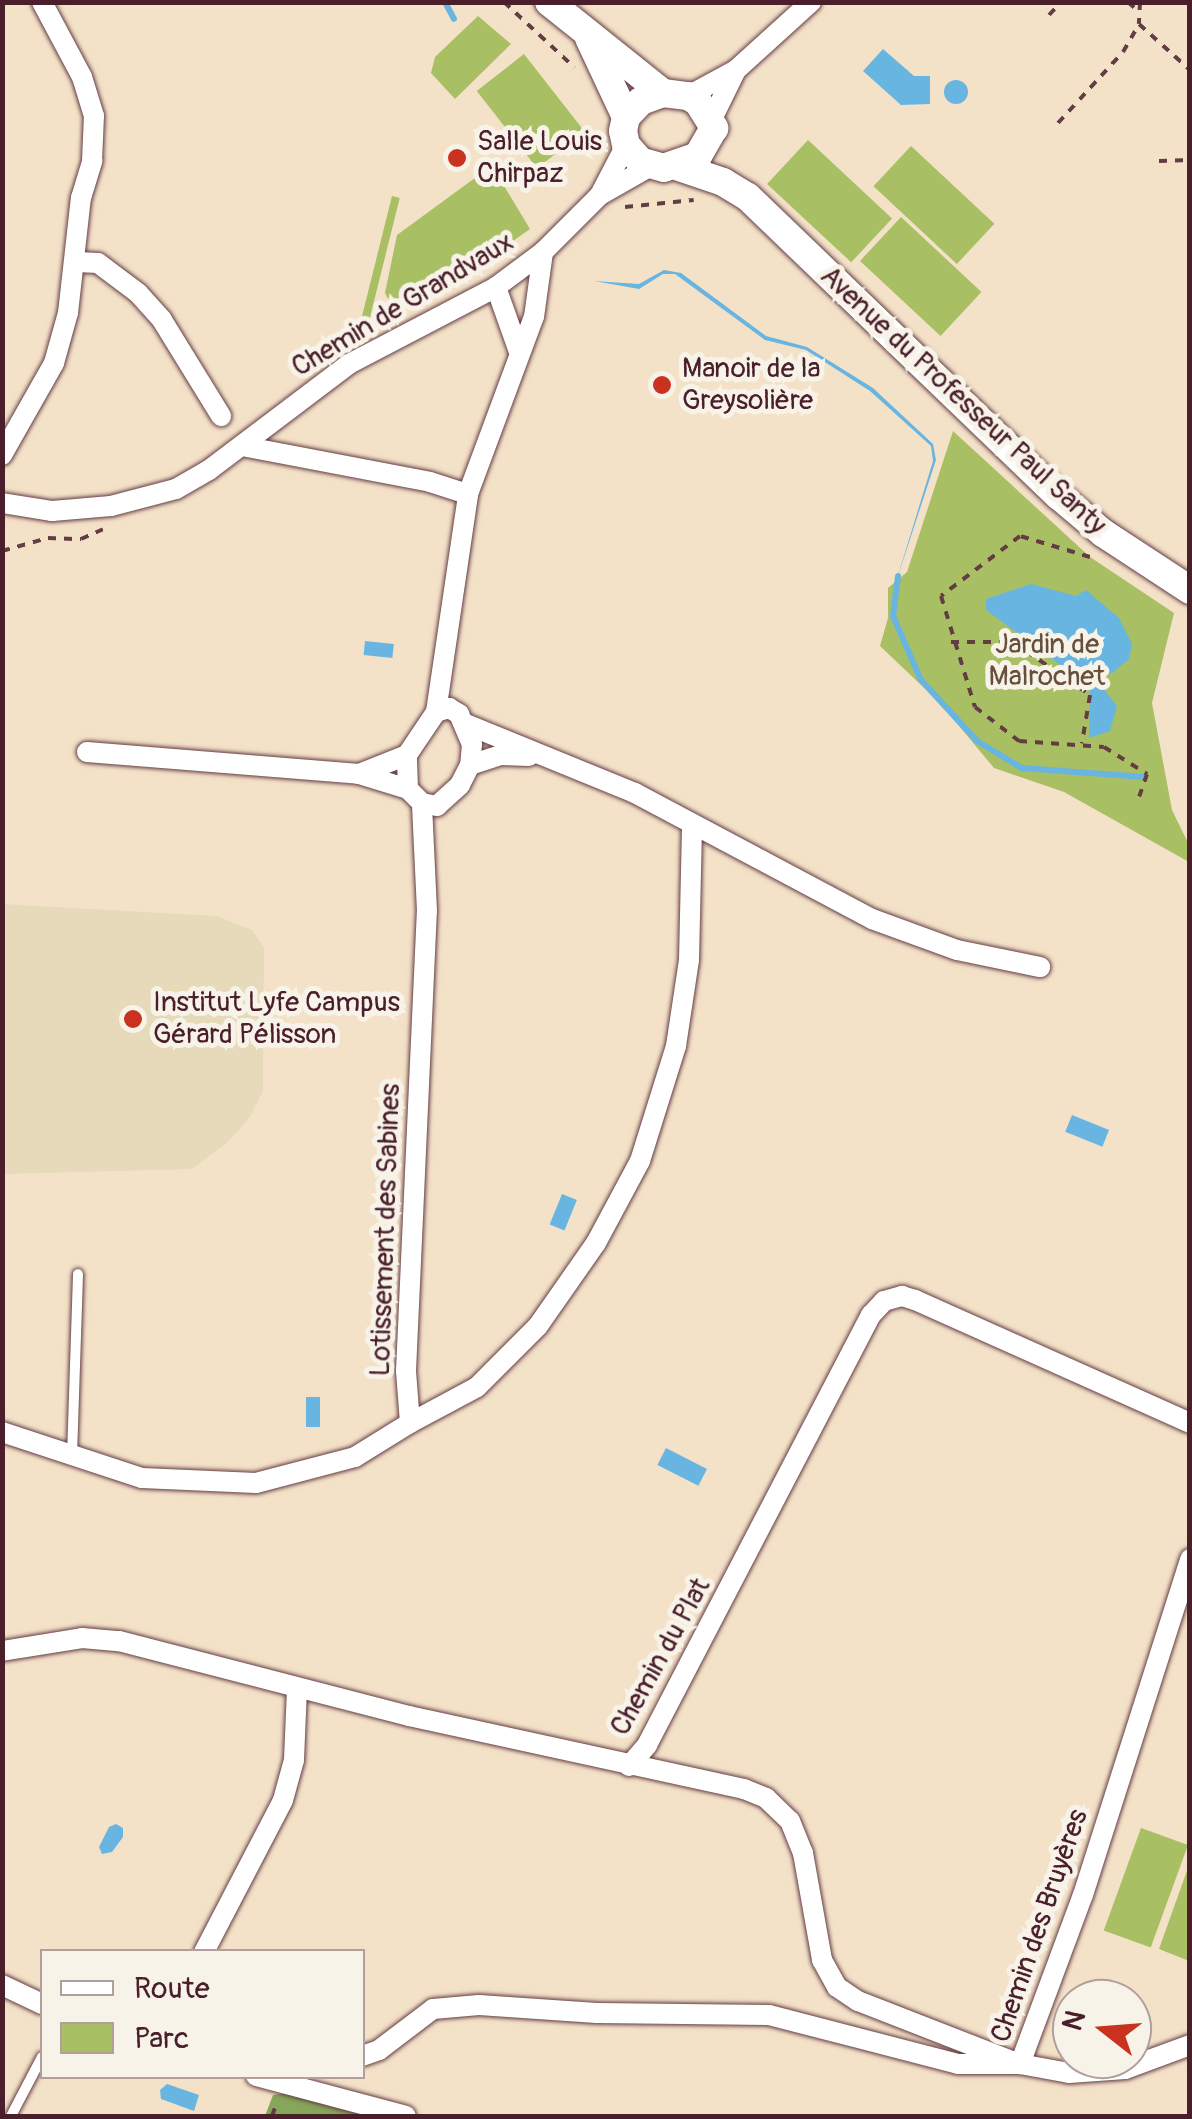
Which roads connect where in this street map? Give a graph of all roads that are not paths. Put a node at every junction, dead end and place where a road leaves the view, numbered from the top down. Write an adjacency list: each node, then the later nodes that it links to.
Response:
1 (42, 2): 13 (street)
2 (549, 2): 4 (main road)
3 (811, 2): 5 (street)
4 (588, 37): 6 (main road); 8 (main road)
5 (730, 74): 6 (street); 7 (street)
6 (676, 94): 7 (main road); 8 (main road)
7 (711, 130): 9 (main road); 10 (main road, Avenue du Professeur Paul Santy)
8 (626, 131): 9 (main road); 11 (street, Chemin de Grandvaux)
9 (663, 166): 10 (main road, Avenue du Professeur Paul Santy); 11 (street, Chemin de Grandvaux)
10 (748, 197): 21 (main road, Avenue du Professeur Paul Santy)
11 (608, 202): 12 (street, Chemin de Grandvaux)
12 (542, 252): 14 (street, Chemin de Grandvaux); 15 (street)
13 (76, 262): 16 (street); 18 (street)
14 (496, 288): 15 (street); 17 (street, Chemin de Grandvaux)
15 (519, 352): 19 (street)
16 (221, 416)
17 (242, 446): 19 (street); 20 (street, Chemin de Grandvaux)
18 (2, 455)
19 (468, 494): 22 (street)
20 (2, 502)
21 (1190, 590)
22 (450, 631): 23 (street); 24 (street)
23 (436, 712): 24 (street); 26 (street)
24 (463, 719): 27 (street); 28 (street)
25 (88, 752): 29 (street)
26 (407, 755): 29 (street); 30 (street, Lotissement des Sabines)
27 (541, 757): 28 (street); 31 (street)
28 (470, 765): 30 (street)
29 (359, 774): 30 (street)
30 (423, 799): 34 (street, Lotissement des Sabines)
31 (692, 824): 32 (street); 34 (street)
32 (1040, 967)
33 (78, 1274): 37 (lane)
34 (410, 1423): 37 (street)
35 (1190, 1424): 41 (street, Chemin du Plat)
36 (2, 1432): 37 (street)
37 (72, 1456)
38 (1190, 1559): 48 (street, Chemin des Bruyères)
39 (2, 1651): 40 (street, Chemin du Plat)
40 (297, 1689): 41 (street, Chemin du Plat); 42 (street)
41 (629, 1766): 48 (street)
42 (206, 1949)
43 (2, 1985): 44 (street)
44 (40, 2003)
45 (1190, 2045): 48 (street)
46 (365, 2055): 48 (street, Chemin des Bruyères)
47 (40, 2060): 50 (lane)
48 (1020, 2064)
49 (266, 2079): 51 (street)
50 (10, 2116)
51 (406, 2116)

